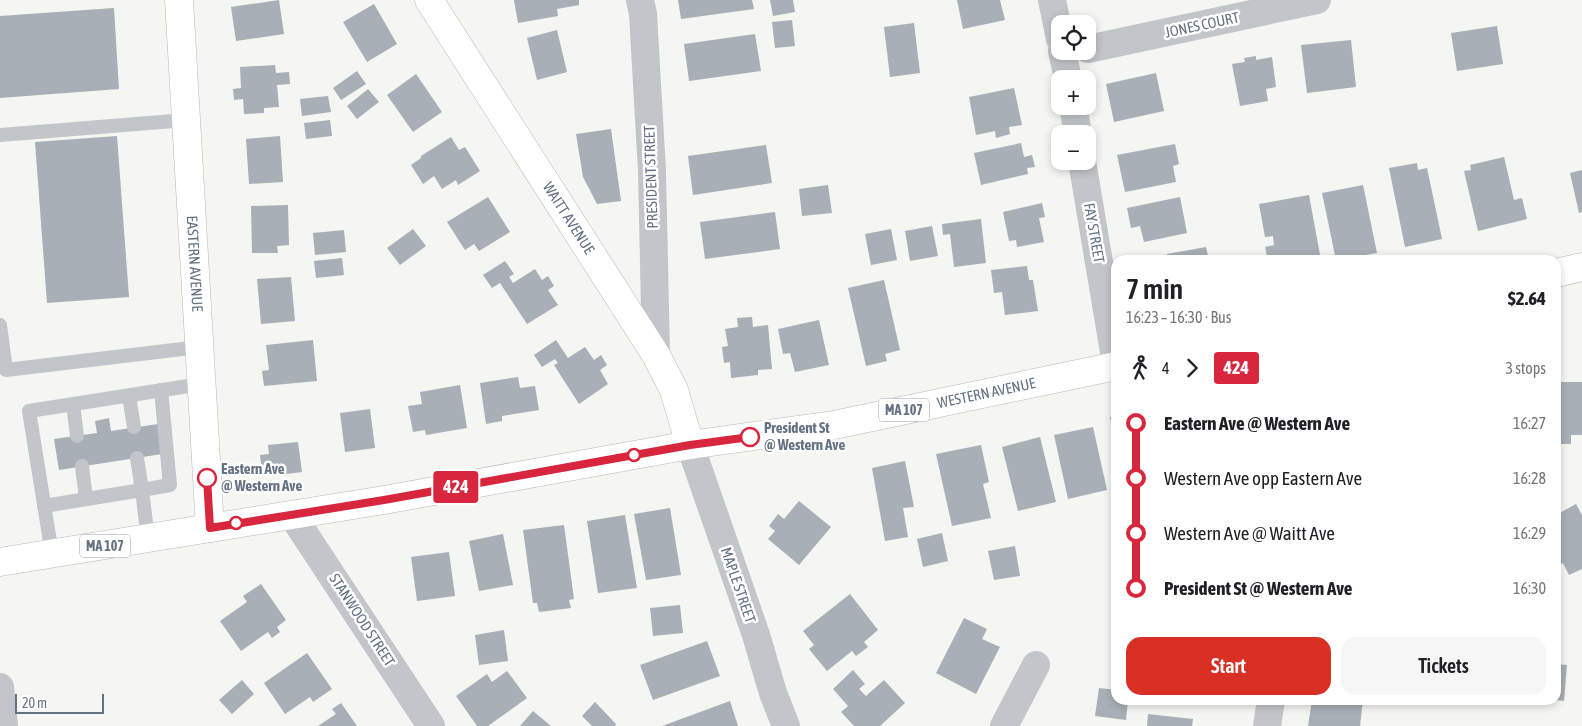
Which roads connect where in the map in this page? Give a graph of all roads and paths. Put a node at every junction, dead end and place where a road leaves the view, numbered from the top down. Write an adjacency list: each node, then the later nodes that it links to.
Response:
1 (179, 0): 8 (main road, EASTERN AVENUE)
2 (430, 0): 16 (main road, WAITT AVENUE)
3 (640, 0): 16 (street, PRESIDENT STREET)
4 (1052, 0): 6 (street)
5 (1318, 0): 7 (street, JONES COURT)
6 (1057, 15)
7 (1096, 48)
8 (186, 120): 9 (lane); 15 (main road, EASTERN AVENUE)
9 (0, 135)
10 (1084, 170): 14 (street, FAY STREET)
11 (1582, 267): 12 (main road)
12 (1561, 272)
13 (0, 325): 18 (lane)
14 (1111, 335)
15 (199, 347): 18 (lane); 19 (main road, EASTERN AVENUE)
16 (656, 355): 25 (main road, WAITT AVENUE)
17 (1111, 366): 25 (main road, WESTERN AVENUE / MA 107)
18 (3, 375)
19 (202, 384): 20 (lane); 32 (main road, EASTERN AVENUE)
20 (160, 390): 21 (lane); 28 (lane)
21 (129, 396): 22 (lane); 23 (lane)
22 (73, 404): 24 (lane); 30 (lane)
23 (134, 428)
24 (77, 436)
25 (690, 445): 31 (main road, WESTERN AVENUE / MA 107); 41 (street, MAPLE STREET)
26 (138, 458): 28 (lane)
27 (82, 466): 29 (lane)
28 (142, 490): 29 (lane); 33 (lane)
29 (86, 499): 30 (lane)
30 (44, 506): 34 (lane)
31 (292, 515): 32 (main road, WESTERN AVENUE / MA 107); 40 (street, STANWOOD STREET)
32 (210, 528): 33 (main road, WESTERN AVENUE / MA 107)
33 (148, 539): 34 (main road, WESTERN AVENUE / MA 107)
34 (52, 554): 35 (main road, WESTERN AVENUE / MA 107)
35 (0, 562)
36 (1036, 665): 42 (street)
37 (0, 687): 39 (street)
38 (1270, 705): 43 (street)
39 (4, 726)
40 (431, 726)
41 (786, 726)
42 (1004, 726)
43 (1267, 726)

